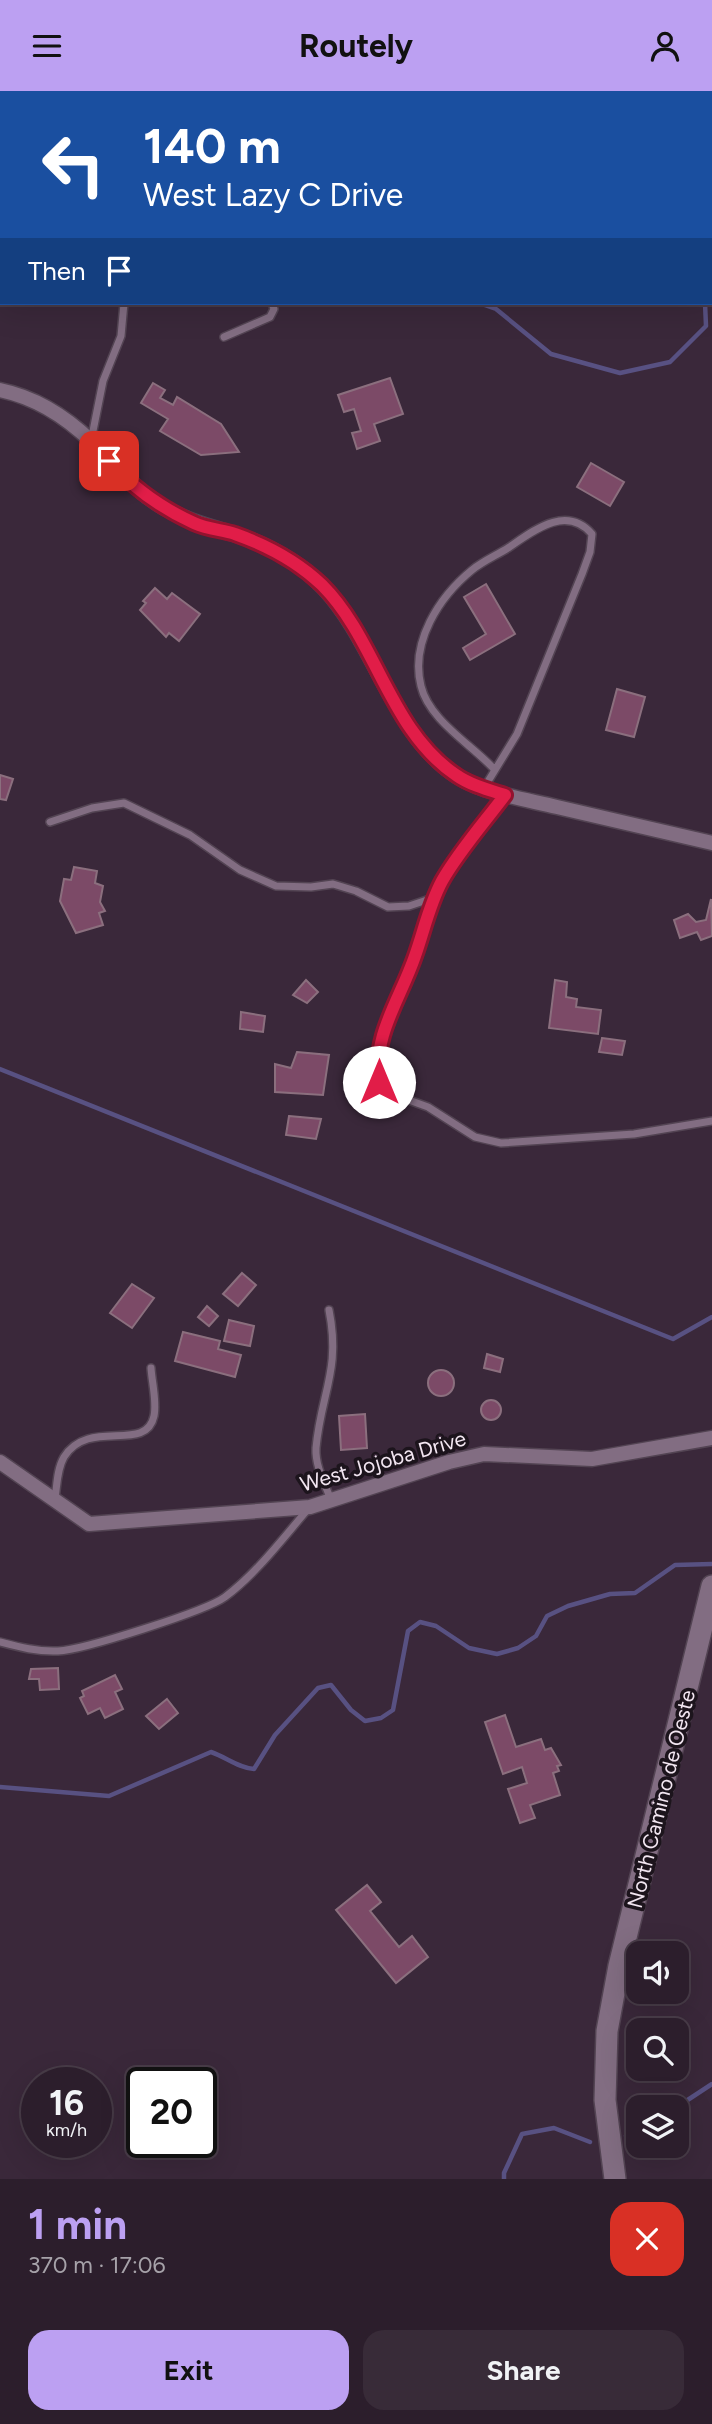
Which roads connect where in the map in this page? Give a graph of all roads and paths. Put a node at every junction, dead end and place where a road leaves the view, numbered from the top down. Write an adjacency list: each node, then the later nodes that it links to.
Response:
1 (124, 305): 5 (lane)
2 (273, 305): 3 (lane)
3 (223, 337)
4 (0, 390): 5 (street)
5 (92, 441): 7 (street)
6 (494, 769): 6 (lane); 7 (lane)
7 (483, 788): 8 (street)
8 (505, 795): 10 (street); 11 (lane)
9 (50, 822): 11 (lane)
10 (712, 843)
11 (433, 898): 12 (lane)
12 (712, 1121)
13 (329, 1310): 18 (lane)
14 (151, 1368): 17 (lane)
15 (712, 1438): 18 (street, West Jojoba Drive)
16 (0, 1462): 17 (street, West Jojoba Drive)
17 (54, 1500): 19 (street, West Jojoba Drive)
18 (331, 1500): 19 (street, West Jojoba Drive)
19 (310, 1507): 21 (lane)
20 (712, 1585): 22 (street, North Camino de Oeste)
21 (0, 1642)
22 (615, 2179)

